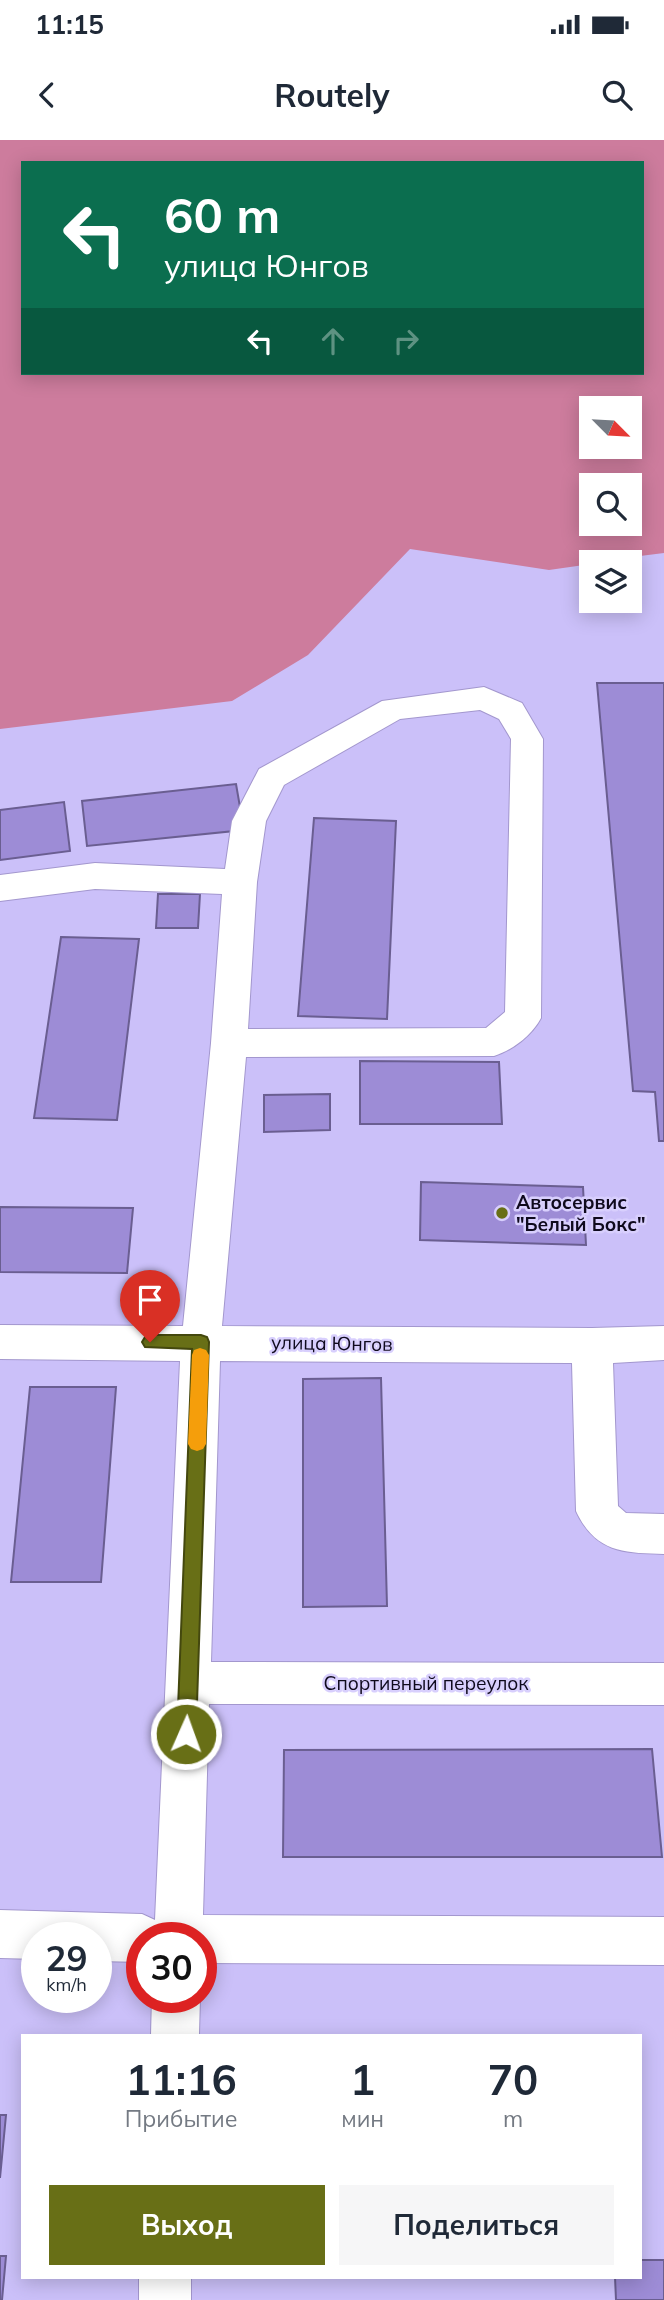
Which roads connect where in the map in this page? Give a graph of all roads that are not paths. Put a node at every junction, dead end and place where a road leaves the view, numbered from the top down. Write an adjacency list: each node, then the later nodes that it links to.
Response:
1 (240, 882): 2 (street); 3 (street); 3 (street)
2 (0, 888)
3 (229, 1043): 5 (street)
4 (0, 1342): 5 (street, улица Юнгов)
5 (201, 1342): 7 (street, улица Юнгов); 9 (street)
6 (664, 1343): 7 (street, улица Юнгов)
7 (592, 1346): 8 (street)
8 (664, 1534)
9 (188, 1683): 10 (street, Спортивный переулок); 11 (street)
10 (664, 1684)
11 (179, 1922)
12 (0, 1934): 13 (street)
13 (126, 1938)
14 (217, 1939): 15 (street)
15 (664, 1941)
16 (176, 2013): 17 (street)
17 (175, 2034)
18 (166, 2279): 19 (street)
19 (165, 2300)

